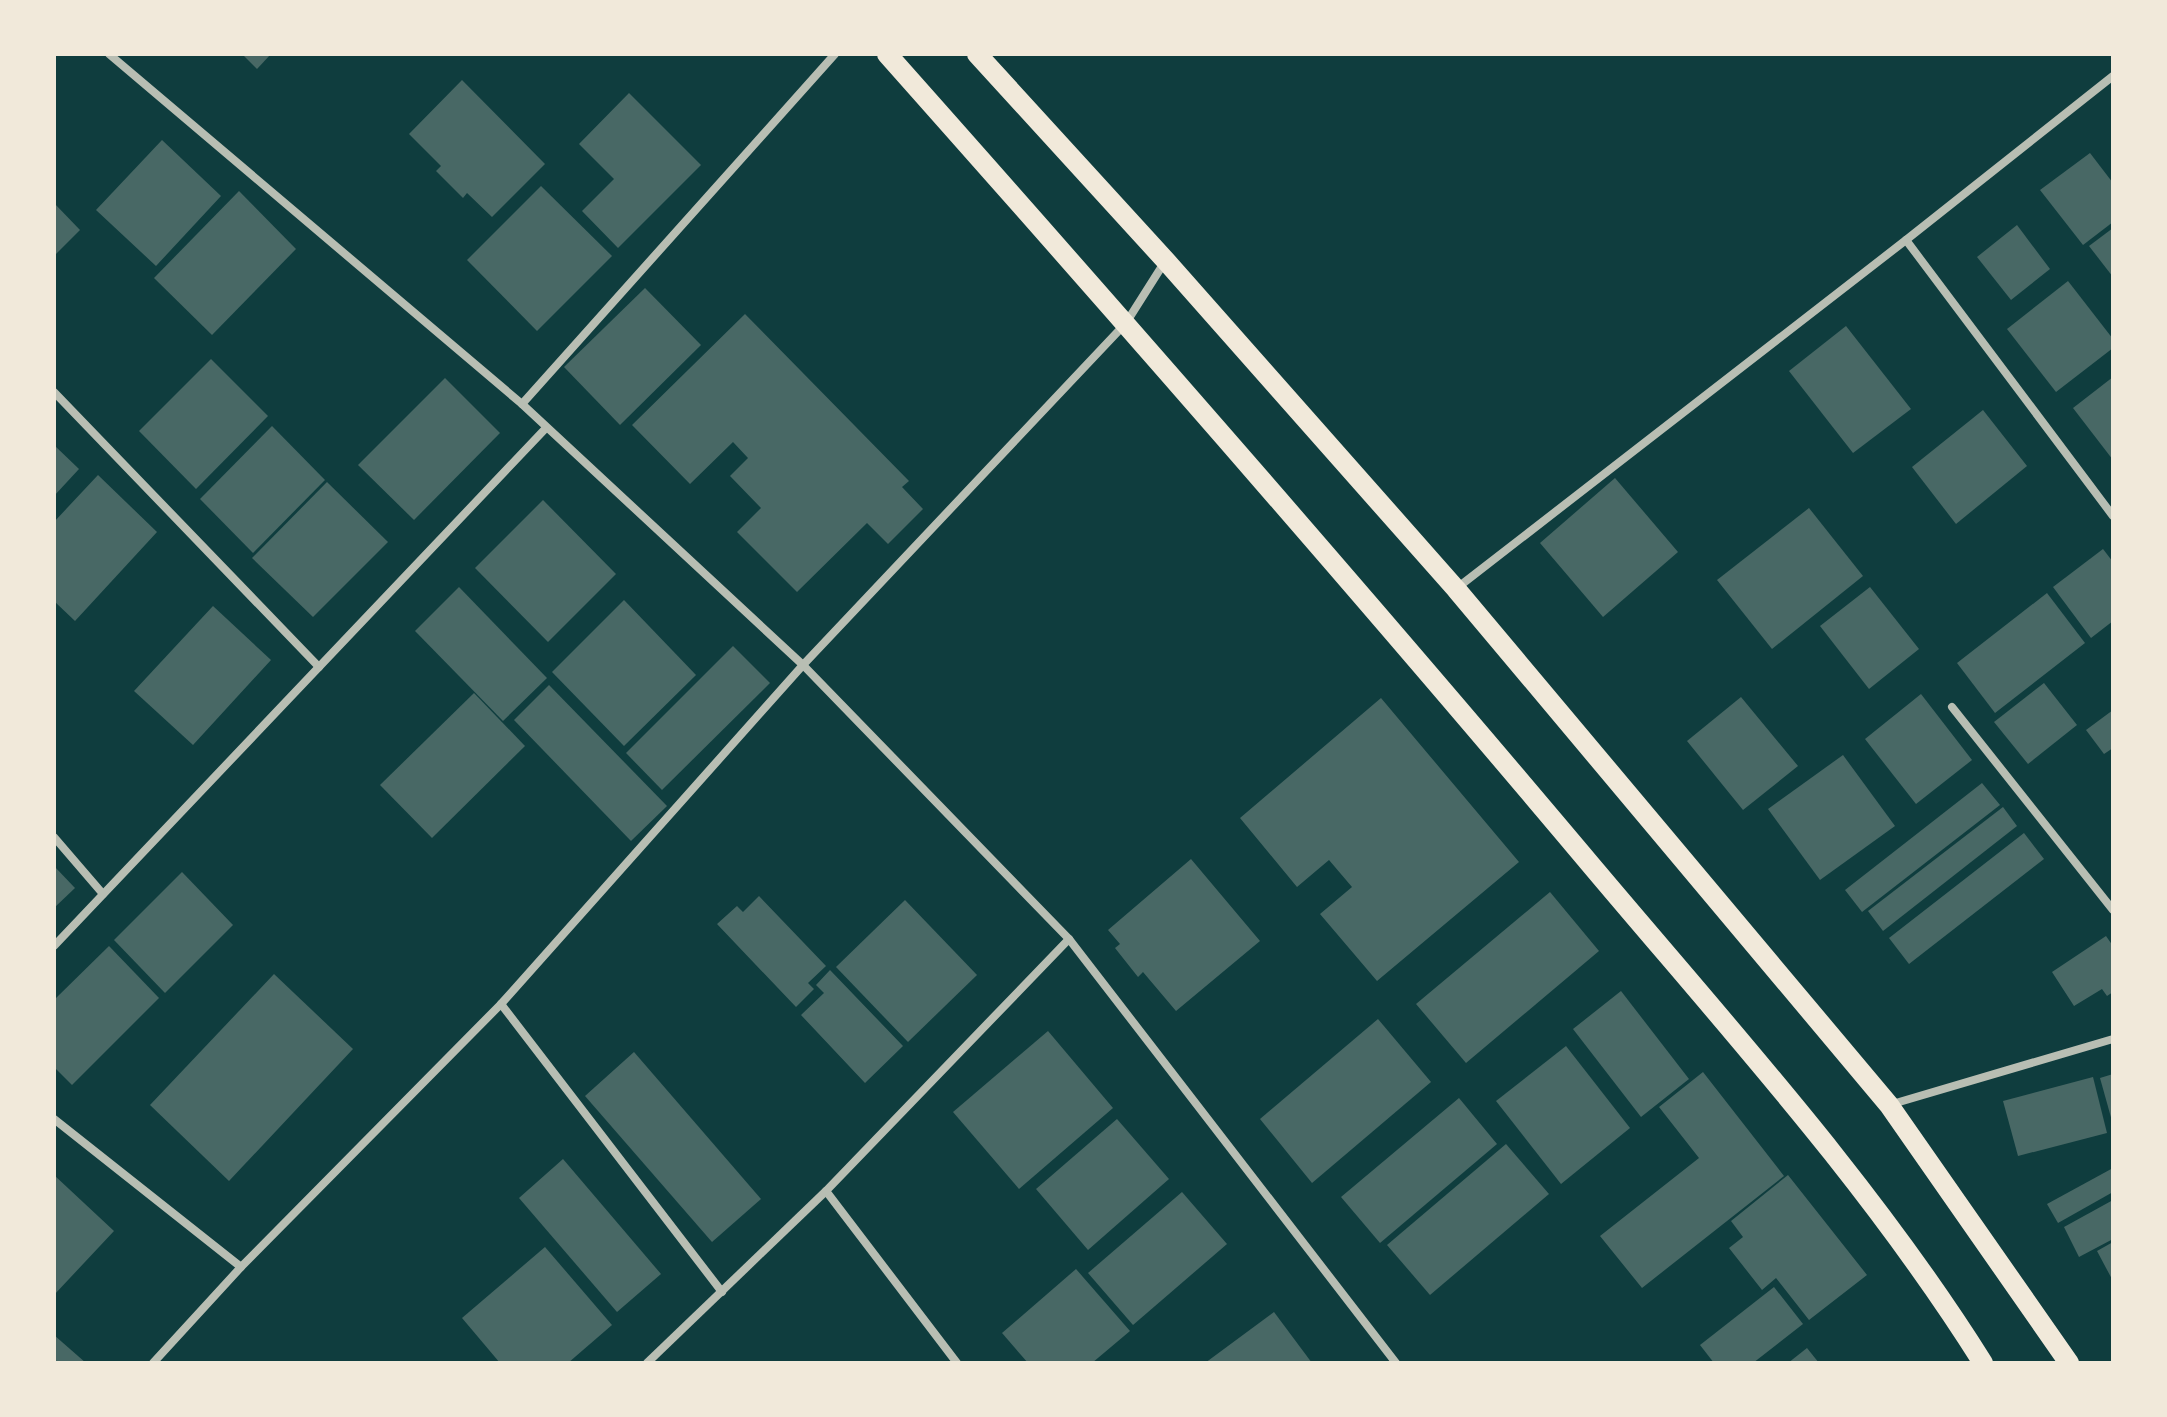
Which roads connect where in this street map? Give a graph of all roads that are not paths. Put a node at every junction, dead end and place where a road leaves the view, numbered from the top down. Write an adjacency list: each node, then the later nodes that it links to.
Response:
1 (109, 54): 10 (street)
2 (835, 54): 10 (street)
3 (887, 54): 8 (main road)
4 (977, 54): 7 (main road)
5 (2113, 76): 6 (street)
6 (1906, 240): 12 (street); 13 (street)
7 (1166, 261): 8 (street); 13 (main road)
8 (1126, 323): 14 (street); 33 (main road)
9 (54, 392): 15 (street)
10 (522, 404): 11 (street)
11 (546, 428): 14 (street); 15 (street)
12 (2113, 516)
13 (1456, 589): 24 (main road)
14 (803, 665): 20 (street); 22 (street)
15 (319, 667): 18 (street)
16 (1952, 707): 19 (street)
17 (54, 837): 18 (street)
18 (103, 894): 21 (street)
19 (2113, 910)
20 (1069, 939): 26 (street); 32 (street)
21 (54, 946)
22 (501, 1004): 27 (street); 28 (street)
23 (2113, 1039): 24 (street)
24 (1889, 1105): 34 (main road)
25 (54, 1119): 27 (street)
26 (826, 1191): 28 (street); 31 (street)
27 (241, 1267): 29 (street)
28 (722, 1292): 30 (street)
29 (153, 1363)
30 (647, 1363)
31 (957, 1363)
32 (1396, 1363)
33 (1983, 1363)
34 (2069, 1363)

